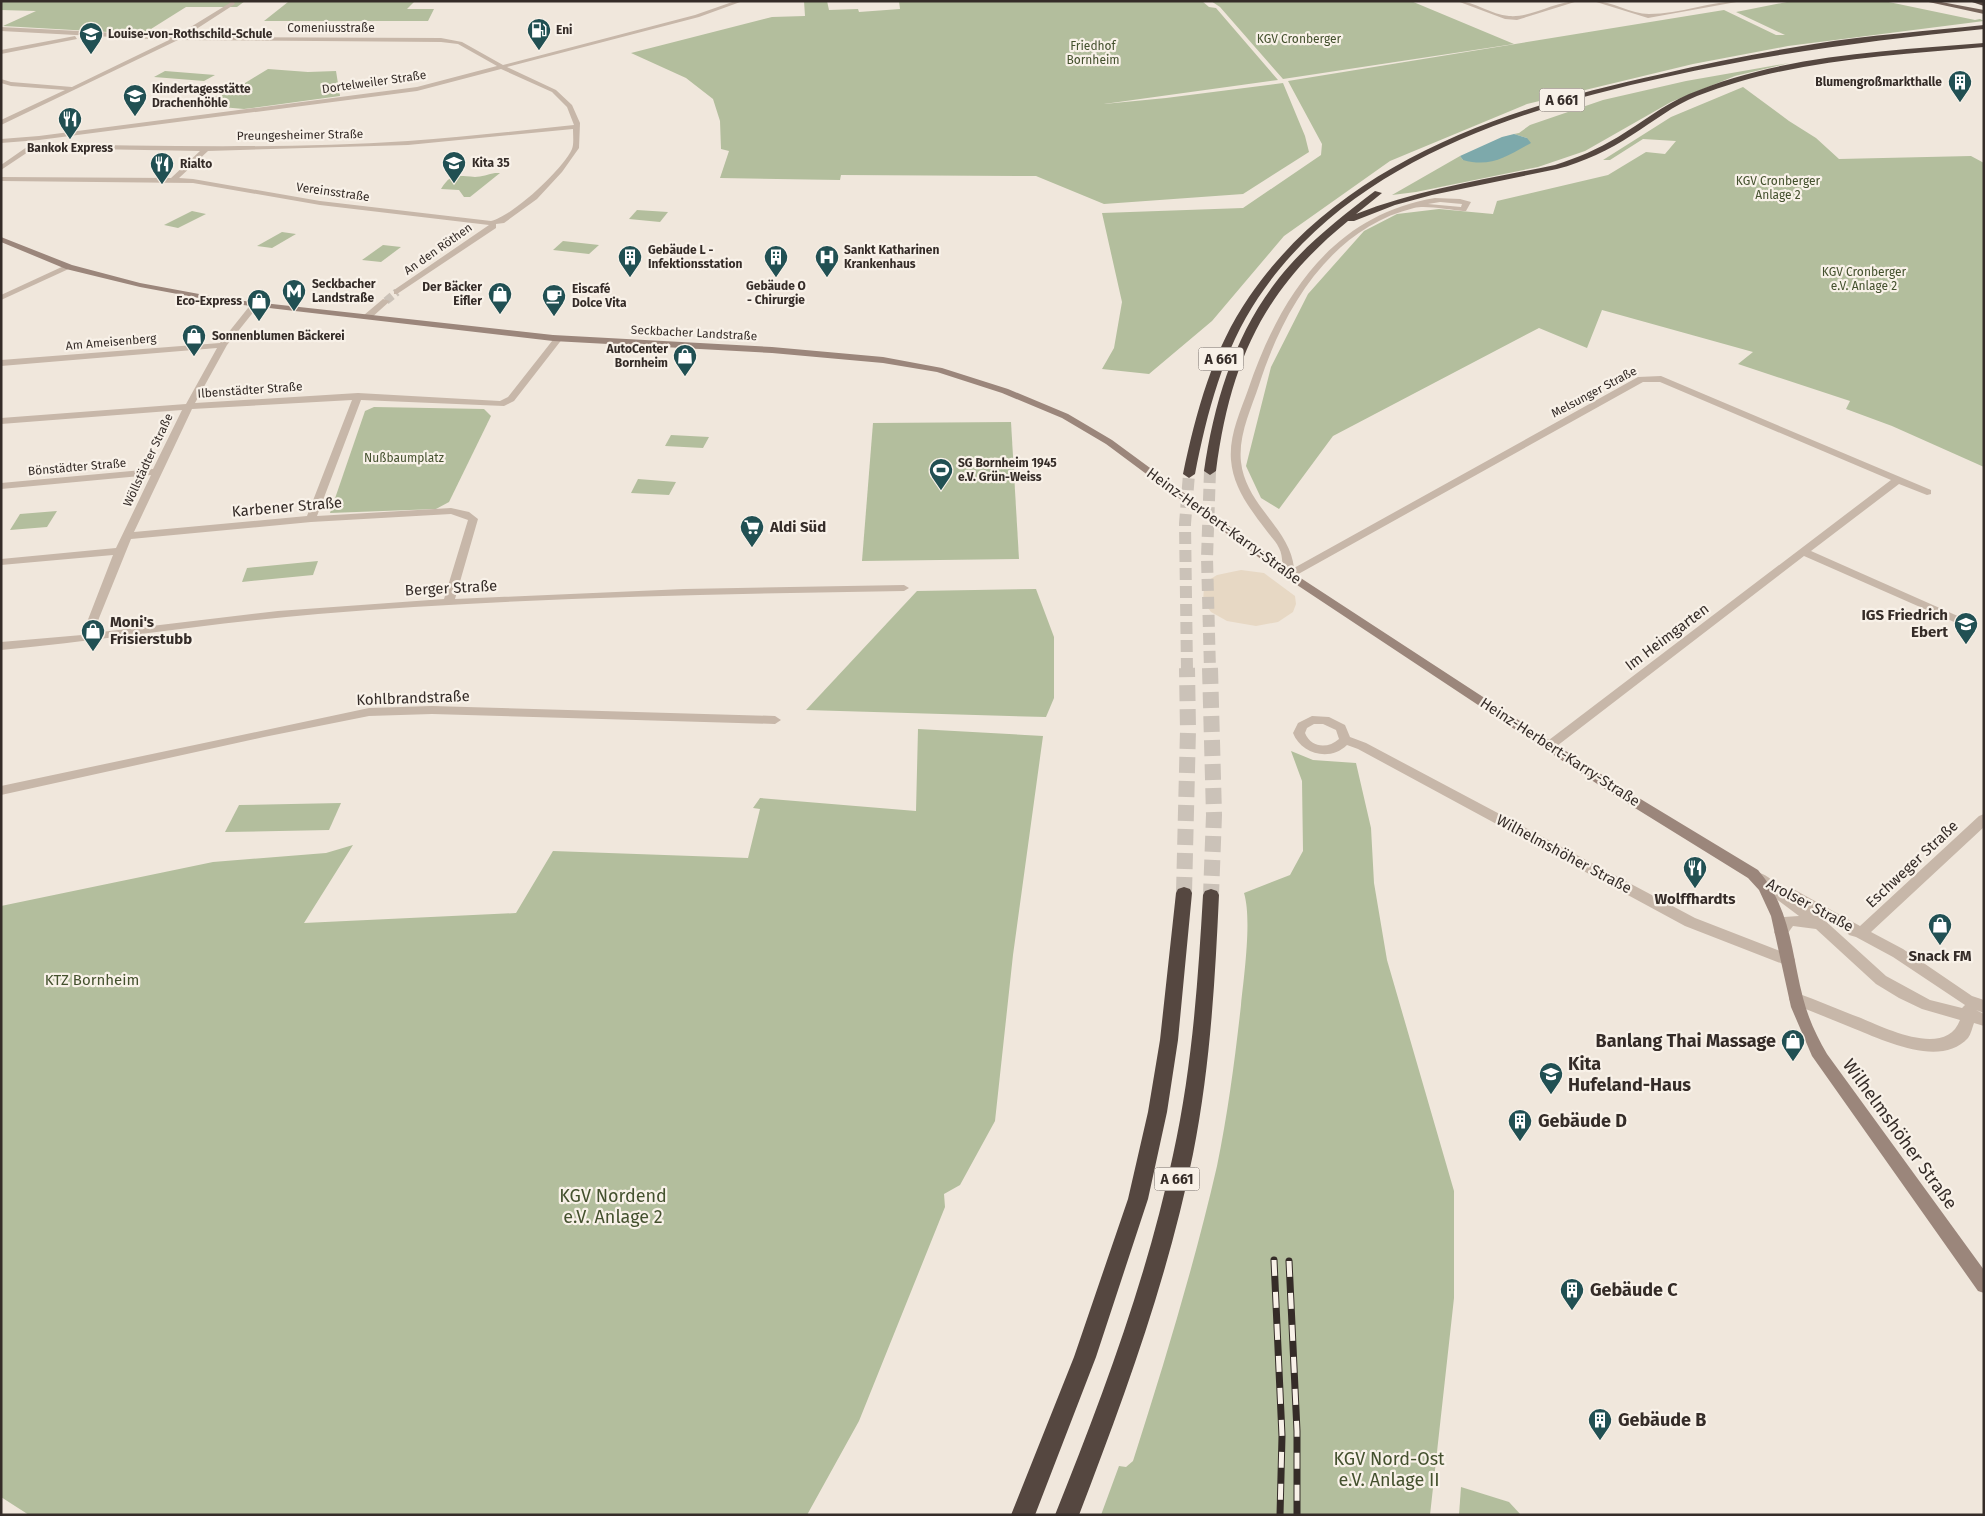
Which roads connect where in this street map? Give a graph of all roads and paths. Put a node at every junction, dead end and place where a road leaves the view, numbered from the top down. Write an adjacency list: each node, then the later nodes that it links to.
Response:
1 (741, 1): 19 (street, Dortelweiler Straße)
2 (1459, 1): 3 (street)
3 (1576, 1)
4 (1595, 1): 5 (street)
5 (1740, 1)
6 (1926, 1): 11 (main road)
7 (1960, 1): 10 (main road)
8 (1974, 1): 10 (highway)
9 (233, 3): 16 (street)
10 (1984, 5)
11 (1984, 12)
12 (1984, 27): 52 (highway, A 661)
13 (1, 29): 15 (street, Comeniusstraße)
14 (1984, 33): 29 (highway, A 661)
15 (84, 34): 16 (street, Comeniusstraße); 18 (street)
16 (174, 38): 19 (street, Comeniusstraße); 21 (street)
17 (1984, 45): 35 (highway)
18 (1, 52)
19 (504, 68): 23 (street); 24 (street, Dortelweiler Straße)
20 (1, 81): 21 (street)
21 (72, 88): 22 (street)
22 (1, 123)
23 (577, 127): 27 (street, Preungesheimer Straße); 34 (street, An den Röthen)
24 (39, 138): 25 (street, Dortelweiler Straße); 26 (street)
25 (1, 141)
26 (33, 146): 27 (street, Preungesheimer Straße); 28 (street)
27 (206, 149): 31 (street)
28 (1, 168)
29 (1416, 169)
30 (1, 179): 31 (street, Vereinsstraße)
31 (173, 180): 34 (street, Vereinsstraße)
32 (1386, 187): 35 (highway, A 661)
33 (1415, 205): 61 (street)
34 (491, 223): 38 (street, An den Röthen)
35 (1338, 224): 50 (highway, A 661)
36 (1, 240): 37 (main road, Seckbacher Landstraße)
37 (69, 267): 39 (street); 41 (main road, Seckbacher Landstraße)
38 (397, 292)
39 (1, 298)
40 (386, 301): 42 (street)
41 (255, 305): 42 (main road, Seckbacher Landstraße); 44 (street, Wöllstädter Straße)
42 (367, 317): 43 (main road, Seckbacher Landstraße)
43 (559, 338): 46 (street, Ilbenstädter Straße); 49 (main road, Seckbacher Landstraße)
44 (223, 345): 45 (street, Am Ameisenberg); 47 (street, Wöllstädter Straße)
45 (1, 363)
46 (358, 396): 47 (street, Ilbenstädter Straße); 56 (street)
47 (188, 406): 48 (street, Ilbenstädter Straße); 51 (street, Wöllstädter Straße)
48 (1, 421)
49 (1084, 427): 61 (main road, Heinz-Herbert-Karry-Straße)
50 (1210, 471)
51 (155, 472): 54 (street, Bönstädter Straße); 57 (street, Wöllstädter Straße)
52 (1189, 474)
53 (1897, 480): 55 (street, Melsunger Straße); 59 (street, Im Heimgarten); 61 (street, Melsunger Straße)
54 (1, 486)
55 (1926, 492)
56 (312, 519): 57 (street, Karbener Straße); 63 (street, Karbener Straße)
57 (127, 536): 58 (street, Wöllstädter Straße)
58 (120, 551): 60 (street); 65 (street, Wöllstädter Straße)
59 (1804, 552): 64 (street); 69 (street, Im Heimgarten)
60 (1, 562)
61 (1289, 575): 69 (main road, Heinz-Herbert-Karry-Straße)
62 (904, 588): 63 (street, Berger Straße)
63 (448, 602): 65 (street, Berger Straße)
64 (1965, 623)
65 (86, 638): 66 (street, Berger Straße)
66 (1, 646)
67 (775, 720): 70 (street, Kohlbrandstraße)
68 (1345, 740): 78 (street, Wilhelmshöher Straße)
69 (1549, 746): 72 (main road, Heinz-Herbert-Karry-Straße)
70 (1, 791)
71 (1984, 819): 77 (street, Eschweger Straße)
72 (1753, 874): 75 (street, Arolser Straße); 76 (main road, Heinz-Herbert-Karry-Straße); 77 (street, Arolser Straße)
73 (1184, 893): 84 (highway, A 661)
74 (1211, 895): 85 (highway, A 661)
75 (1821, 925): 76 (street, Arolser Straße); 77 (street, Arolser Straße); 82 (street, Arolser Straße)
76 (1781, 932): 78 (main road, Heinz-Herbert-Karry-Straße)
77 (1862, 932): 80 (street, Arolser Straße)
78 (1788, 960): 79 (main road, Heinz-Herbert-Karry-Straße)
79 (1796, 999): 82 (street); 83 (main road, Wilhelmshöher Straße)
80 (1967, 1000): 81 (street, Arolser Straße); 82 (street)
81 (1984, 1008)
82 (1977, 1018)
83 (1984, 1285)
84 (1023, 1515)
85 (1067, 1515)

